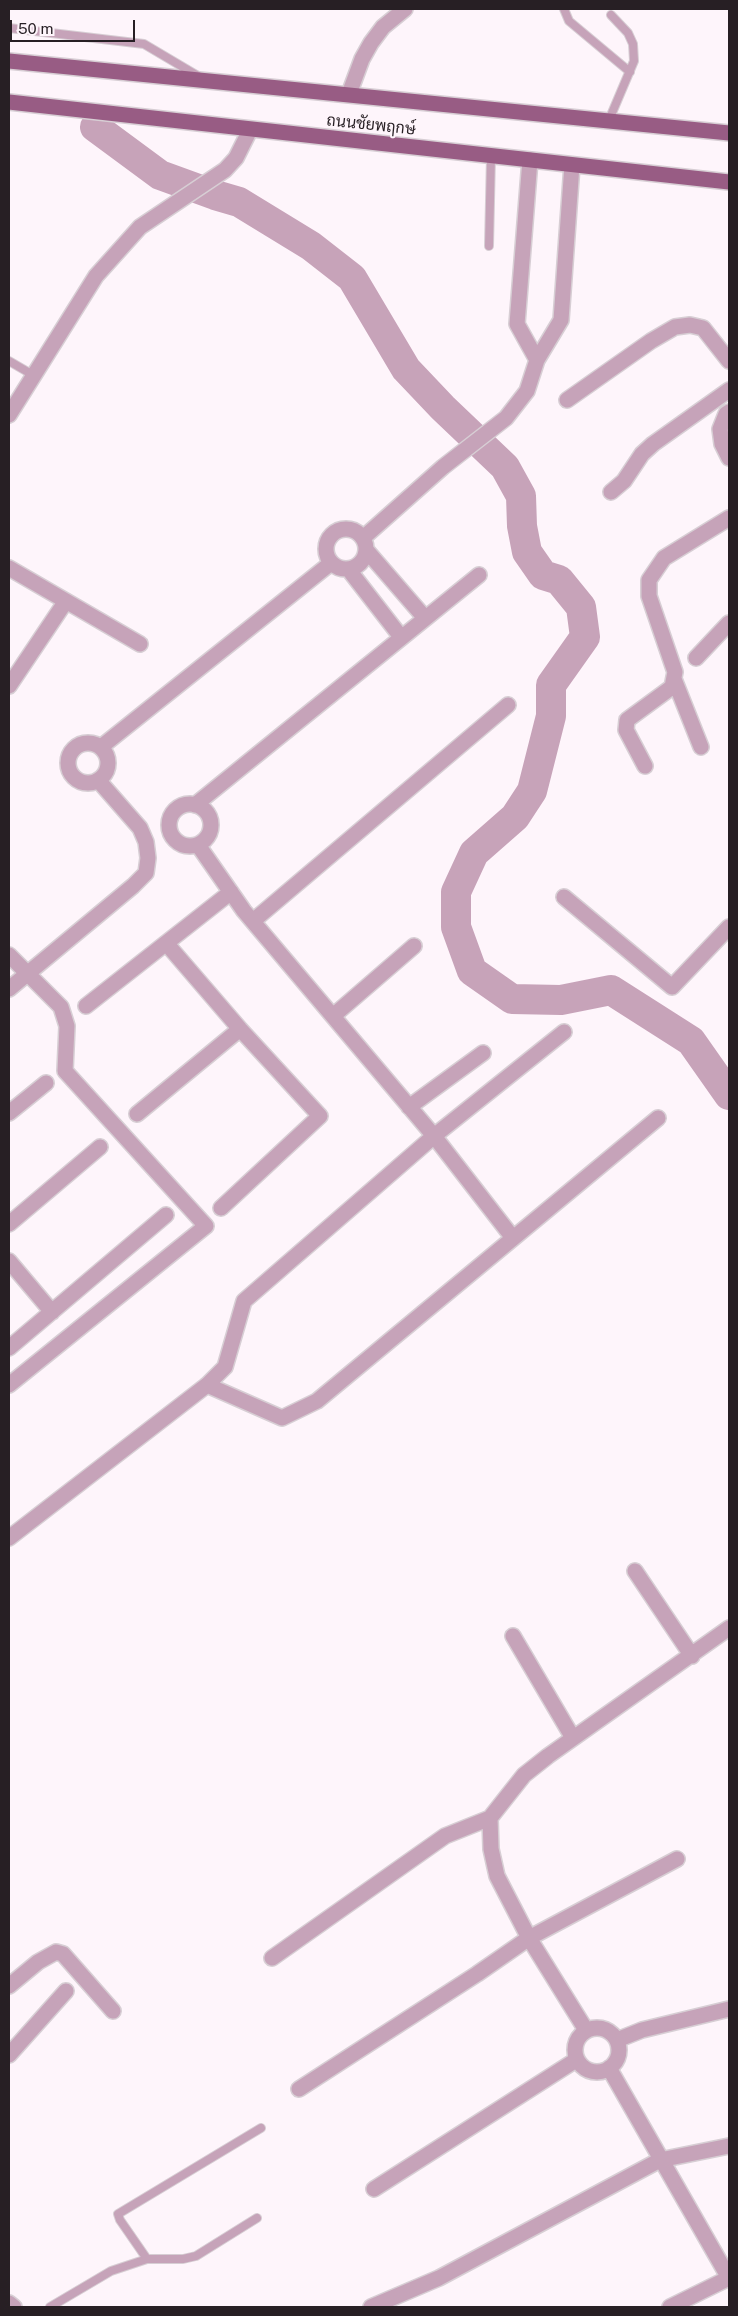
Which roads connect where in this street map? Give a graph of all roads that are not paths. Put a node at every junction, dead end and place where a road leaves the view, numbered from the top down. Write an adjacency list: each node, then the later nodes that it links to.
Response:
1 (405, 9): 8 (street)
2 (564, 9): 6 (lane)
3 (611, 15): 6 (lane)
4 (9, 28): 7 (lane)
5 (9, 61): 7 (main road, ถนนชัยพฤกษ์)
6 (630, 72): 10 (lane)
7 (202, 79): 8 (main road, ถนนชัยพฤกษ์)
8 (349, 94): 10 (main road, ถนนชัยพฤกษ์)
9 (9, 102): 11 (main road, ถนนชัยพฤกษ์)
10 (609, 120): 12 (main road, ถนนชัยพฤกษ์)
11 (250, 130): 13 (main road, ถนนชัยพฤกษ์); 21 (street)
12 (729, 133)
13 (491, 156): 14 (main road, ถนนชัยพฤกษ์); 17 (lane)
14 (530, 160): 15 (main road, ถนนชัยพฤกษ์); 18 (street)
15 (572, 165): 16 (main road, ถนนชัยพฤกษ์); 18 (street)
16 (729, 182)
17 (489, 246)
18 (537, 360): 29 (street)
19 (9, 361): 21 (lane)
20 (729, 361): 23 (street)
21 (33, 375): 25 (street)
22 (729, 390): 27 (street)
23 (567, 400)
24 (729, 412): 26 (street)
25 (9, 415)
26 (729, 458)
27 (611, 492)
28 (729, 518): 40 (street)
29 (365, 545): 30 (street); 32 (street); 35 (street)
30 (331, 563): 32 (street); 43 (street)
31 (9, 568): 34 (street)
32 (349, 570): 37 (street)
33 (479, 574): 35 (street)
34 (66, 601): 38 (street); 41 (street)
35 (424, 618): 37 (street)
36 (729, 623): 39 (street)
37 (401, 636): 47 (street)
38 (140, 644)
39 (696, 658)
40 (674, 679): 44 (street); 45 (street)
41 (9, 686)
42 (508, 705): 51 (street)
43 (101, 747): 46 (street); 46 (street)
44 (701, 747)
45 (645, 766)
46 (98, 780): 56 (street)
47 (196, 805): 48 (street); 48 (street)
48 (198, 844): 49 (street)
49 (231, 892): 51 (street); 53 (street)
50 (564, 897): 52 (street)
51 (253, 921): 59 (street)
52 (729, 927)
53 (166, 943): 58 (street); 60 (street)
54 (414, 946): 59 (street)
55 (9, 955): 56 (street)
56 (28, 973): 57 (street); 77 (street)
57 (9, 989)
58 (86, 1006)
59 (333, 1016): 64 (street)
60 (240, 1029): 66 (street); 70 (street)
61 (564, 1032): 68 (street)
62 (483, 1053): 64 (street)
63 (46, 1083): 65 (street)
64 (409, 1107): 68 (street)
65 (9, 1114)
66 (137, 1114)
67 (658, 1118): 73 (street)
68 (434, 1136): 73 (street); 78 (street)
69 (100, 1147): 72 (street)
70 (221, 1208)
71 (166, 1215): 75 (street)
72 (9, 1224)
73 (513, 1238): 78 (street)
74 (9, 1261): 75 (street)
75 (52, 1312): 76 (street)
76 (9, 1348)
77 (9, 1385)
78 (207, 1385): 79 (street)
79 (9, 1538)
80 (635, 1571): 83 (street)
81 (729, 1628): 83 (street)
82 (513, 1636): 84 (street)
83 (692, 1656): 84 (street)
84 (573, 1738): 85 (street)
85 (490, 1818): 87 (street); 88 (street)
86 (677, 1859): 87 (street)
87 (529, 1938): 93 (street); 98 (street)
88 (272, 1958)
89 (9, 1986): 92 (street)
90 (66, 1992): 95 (street)
91 (729, 2009): 94 (street)
92 (112, 2011)
93 (586, 2030): 94 (street); 96 (street)
94 (617, 2040): 97 (street)
95 (9, 2055)
96 (576, 2060): 97 (street); 102 (street)
97 (609, 2068): 101 (street)
98 (298, 2089)
99 (261, 2128): 104 (lane)
100 (729, 2146): 101 (street)
101 (660, 2160): 105 (street); 109 (street)
102 (374, 2189)
103 (257, 2218): 104 (lane)
104 (147, 2259): 108 (lane)
105 (729, 2278): 110 (street)
106 (9, 2303): 107 (street)
107 (14, 2307)
108 (50, 2307)
109 (371, 2307)
110 (670, 2307)

